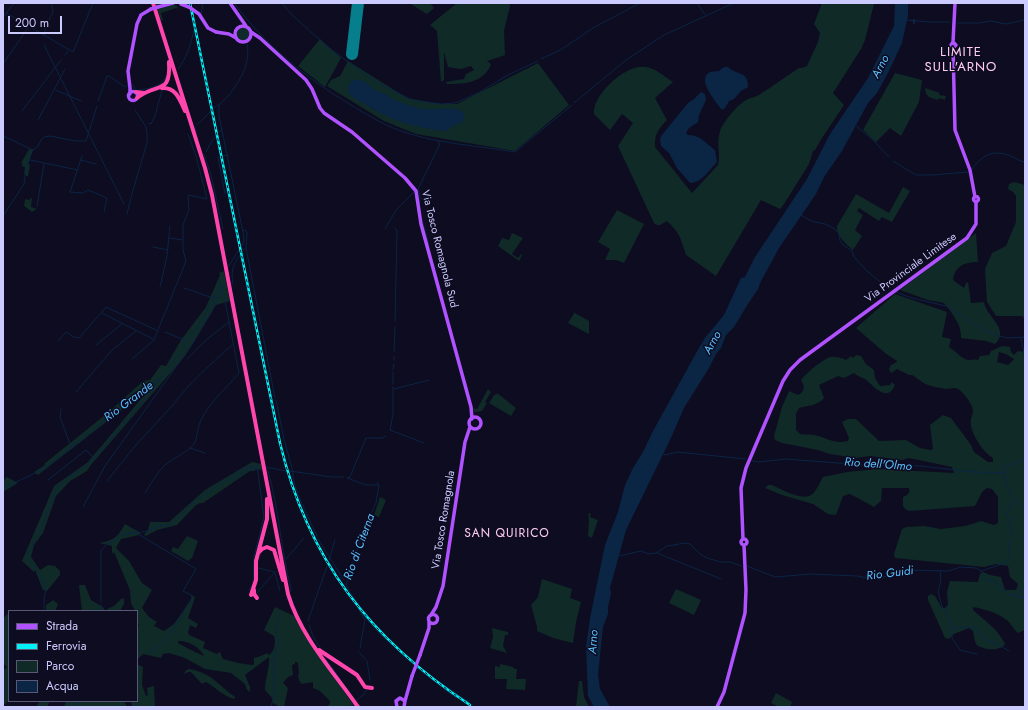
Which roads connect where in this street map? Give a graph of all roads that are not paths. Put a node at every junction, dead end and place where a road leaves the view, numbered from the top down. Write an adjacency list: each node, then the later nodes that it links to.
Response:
1 (152, 3): 16 (highway); 28 (highway)
2 (170, 3): 17 (main road, bridge)
3 (181, 3): 7 (main road)
4 (186, 3): 7 (main road)
5 (230, 3): 8 (main road)
6 (955, 3): 47 (main road, Via Provinciale Limitese)
7 (189, 7): 12 (main road, bridge)
8 (239, 14): 9 (main road); 10 (main road)
9 (246, 26): 10 (main road); 11 (main road)
10 (237, 29): 12 (main road); 13 (main road)
11 (251, 32): 14 (main road); 15 (main road, Via Tosco Romagnola Sud)
12 (223, 33): 13 (main road)
13 (236, 38): 14 (main road)
14 (248, 40): 15 (main road)
15 (262, 40): 24 (main road, Via Tosco Romagnola Sud)
16 (170, 62): 18 (highway); 23 (highway)
17 (130, 85): 19 (main road); 21 (main road)
18 (160, 88): 20 (highway); 23 (highway)
19 (135, 92): 20 (highway); 21 (main road); 22 (main road)
20 (145, 93): 22 (highway)
21 (130, 94): 22 (main road)
22 (137, 98)
23 (186, 112): 26 (highway)
24 (474, 418): 25 (main road, Via Tosco Romagnola); 25 (main road, Via Tosco Romagnola)
25 (472, 428): 33 (main road, Via Tosco Romagnola)
26 (267, 497): 27 (highway); 29 (highway)
27 (283, 580): 28 (highway); 29 (highway)
28 (285, 586): 38 (highway)
29 (253, 589): 30 (highway); 31 (highway); 32 (highway)
30 (246, 593)
31 (251, 595)
32 (257, 598)
33 (436, 607): 34 (main road, Via Tosco Romagnola); 35 (main road, Via Tosco Romagnola)
34 (431, 615): 35 (main road); 36 (main road, Via Tosco Romagnola)
35 (436, 616): 37 (main road, Via Tosco Romagnola)
36 (429, 621): 37 (main road); 39 (main road, Via Tosco Romagnola)
37 (435, 623): 39 (main road, Via Tosco Romagnola)
38 (302, 629): 40 (highway); 44 (highway)
39 (428, 630): 41 (main road, Via Tosco Romagnola, bridge)
40 (372, 688)
41 (408, 689): 42 (main road); 43 (main road, Via Tosco Romagnola)
42 (400, 698): 43 (main road); 45 (main road)
43 (405, 701): 46 (main road, Via Tosco Romagnola)
44 (357, 707)
45 (397, 707)
46 (404, 707)
47 (717, 707)

